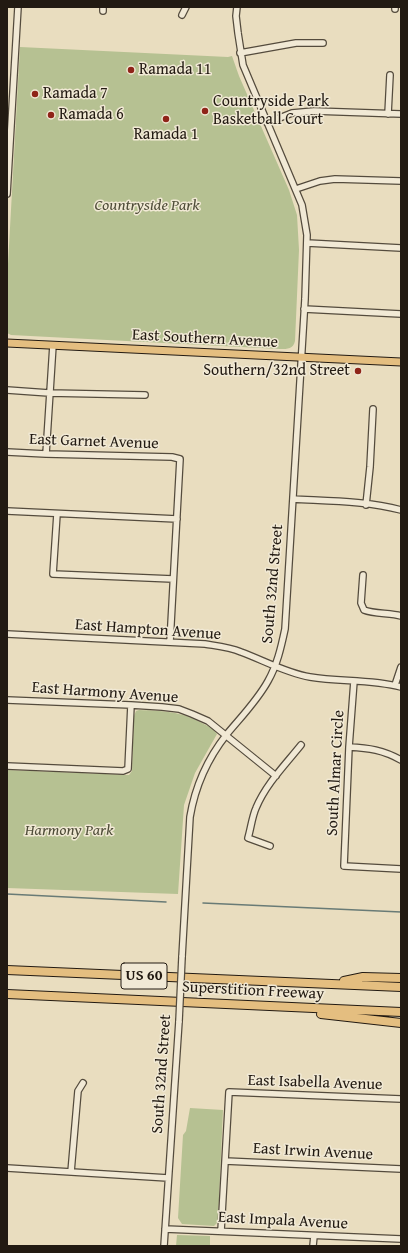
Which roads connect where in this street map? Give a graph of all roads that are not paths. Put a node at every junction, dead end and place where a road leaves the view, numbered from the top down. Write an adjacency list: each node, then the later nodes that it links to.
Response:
1 (18, 7): 12 (street)
2 (186, 7): 4 (street)
3 (237, 7): 6 (street, South 32nd Street)
4 (182, 15)
5 (324, 43): 6 (street)
6 (240, 53): 10 (street, South 32nd Street)
7 (390, 75): 8 (street)
8 (388, 114): 9 (street); 10 (street)
9 (401, 114)
10 (267, 123): 13 (street, South 32nd Street)
11 (401, 181): 13 (street)
12 (7, 189): 14 (street)
13 (296, 189): 15 (street, South 32nd Street)
14 (7, 194)
15 (307, 243): 16 (street); 17 (street, South 32nd Street)
16 (401, 248)
17 (304, 310): 18 (street); 21 (street, South 32nd Street)
18 (401, 314)
19 (7, 343): 20 (main road, East Southern Avenue)
20 (53, 345): 21 (main road, East Southern Avenue); 24 (street)
21 (301, 357): 22 (main road, East Southern Avenue); 29 (street, South 32nd Street)
22 (401, 362)
23 (7, 390): 24 (street)
24 (49, 393): 25 (street); 28 (street)
25 (145, 395)
26 (373, 409): 30 (street)
27 (7, 452): 28 (street, East Garnet Avenue)
28 (46, 454): 34 (street, East Garnet Avenue)
29 (293, 499): 30 (street); 40 (street, South 32nd Street)
30 (366, 504): 31 (street)
31 (401, 510)
32 (7, 511): 33 (street)
33 (57, 514): 34 (street); 36 (street)
34 (177, 519): 36 (street)
35 (363, 575): 37 (street)
36 (173, 579): 39 (street)
37 (401, 616)
38 (7, 634): 39 (street, East Hampton Avenue)
39 (170, 642): 40 (street, East Hampton Avenue)
40 (275, 666): 42 (street, East Hampton Avenue); 46 (street, South 32nd Street)
41 (401, 667): 43 (street)
42 (354, 680): 43 (street, East Hampton Avenue); 48 (street, South Almar Circle)
43 (398, 686)
44 (7, 700): 45 (street, East Harmony Avenue)
45 (131, 705): 46 (street, East Harmony Avenue); 50 (street)
46 (226, 735): 51 (street, East Harmony Avenue); 68 (street, South 32nd Street, bridge)
47 (301, 745): 51 (street)
48 (349, 747): 49 (street); 53 (street, South Almar Circle)
49 (401, 760)
50 (7, 766)
51 (276, 776): 52 (street)
52 (270, 846)
53 (401, 869)
54 (7, 970): 56 (highway, Superstition Freeway / US 60)
55 (401, 978): 56 (highway)
56 (334, 984): 57 (highway, Superstition Freeway / US 60)
57 (401, 987)
58 (7, 994): 59 (highway, Superstition Freeway / US 60)
59 (245, 1005): 60 (highway, Superstition Freeway / US 60); 61 (highway)
60 (401, 1012)
61 (401, 1022)
62 (84, 1083): 67 (street)
63 (401, 1099): 64 (street, East Isabella Avenue)
64 (224, 1161): 66 (street, East Irwin Avenue); 70 (street)
65 (7, 1168): 67 (street)
66 (401, 1169)
67 (71, 1172): 68 (street)
68 (168, 1178): 69 (street, South 32nd Street)
69 (165, 1229): 70 (street, East Impala Avenue); 73 (street, South 32nd Street)
70 (222, 1231): 71 (street, East Impala Avenue)
71 (314, 1236): 72 (street, East Impala Avenue); 74 (street)
72 (401, 1239)
73 (164, 1246)
74 (313, 1246)

